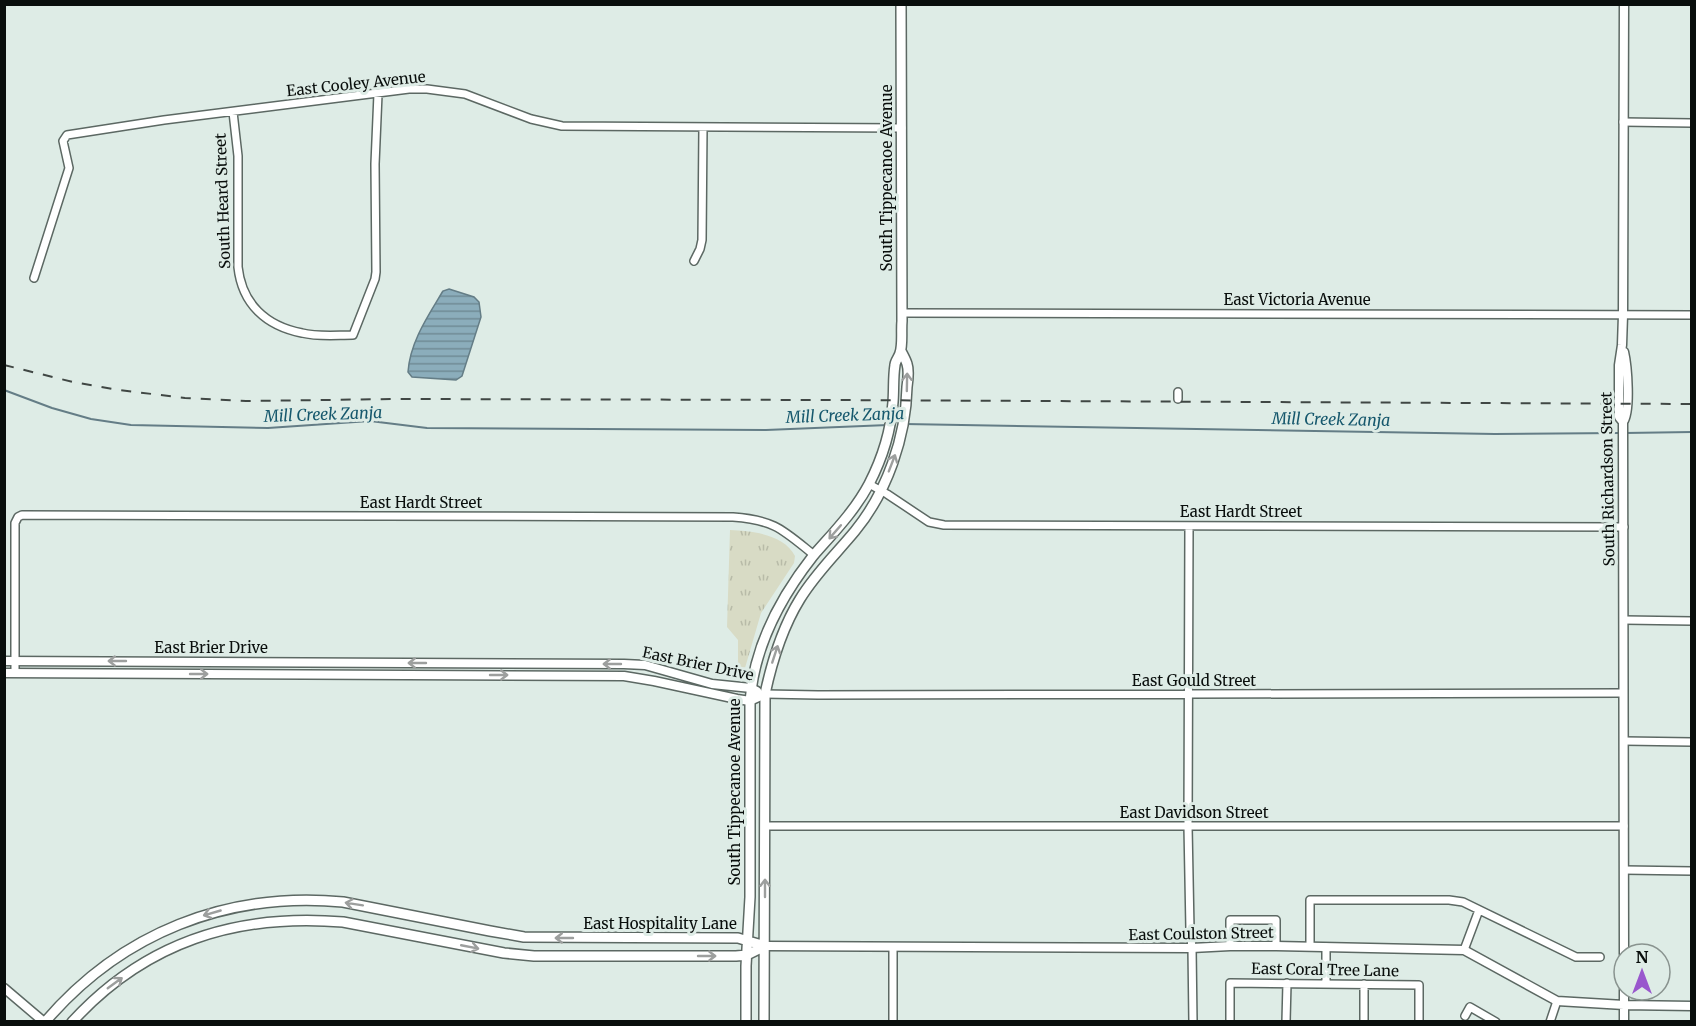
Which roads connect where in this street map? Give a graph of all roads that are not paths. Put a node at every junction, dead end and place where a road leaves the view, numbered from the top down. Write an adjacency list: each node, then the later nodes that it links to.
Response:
1 (902, 4): 8 (main road, South Tippecanoe Avenue)
2 (1624, 4): 5 (street)
3 (378, 94): 4 (street, East Cooley Avenue); 4 (street, South Heard Street); 7 (street, East Cooley Avenue)
4 (232, 112): 10 (street, East Cooley Avenue)
5 (1623, 123): 6 (street); 12 (street)
6 (1692, 123)
7 (703, 128): 8 (street, East Cooley Avenue); 9 (street)
8 (902, 128): 11 (main road, South Tippecanoe Avenue)
9 (694, 261)
10 (34, 278)
11 (902, 313): 12 (street, East Victoria Avenue); 14 (main road, South Tippecanoe Avenue)
12 (1623, 315): 13 (street, East Victoria Avenue); 18 (street, South Richardson Street)
13 (1692, 315)
14 (901, 351): 15 (main road, South Tippecanoe Avenue); 16 (main road, South Tippecanoe Avenue, one-way to 14)
15 (869, 484): 16 (street, East Hardt Street); 19 (main road, South Tippecanoe Avenue, one-way to 19)
16 (881, 490): 17 (street, East Hardt Street); 20 (main road, South Tippecanoe Avenue)
17 (1189, 526): 18 (street, East Hardt Street); 30 (street)
18 (1624, 527): 21 (street, South Richardson Street)
19 (814, 555): 20 (main road); 24 (street, East Hardt Street); 27 (main road, South Tippecanoe Avenue)
20 (825, 564): 29 (main road, South Tippecanoe Avenue, one-way to 20)
21 (1624, 621): 22 (street); 28 (street, South Richardson Street)
22 (1692, 621)
23 (4, 661): 24 (street, East Brier Drive)
24 (15, 661): 26 (street); 27 (street, East Brier Drive, one-way to 24)
25 (4, 673): 26 (street, East Brier Drive)
26 (15, 673): 31 (street, East Brier Drive, one-way to 31)
27 (751, 688): 29 (street, East Brier Drive); 31 (main road, South Tippecanoe Avenue)
28 (1623, 693): 30 (street, East Gould Street); 32 (street, South Richardson Street)
29 (765, 694): 30 (street, East Gould Street); 31 (street, East Brier Drive); 34 (main road, South Tippecanoe Avenue)
30 (1189, 694): 35 (street)
31 (750, 700): 40 (main road, South Tippecanoe Avenue)
32 (1624, 741): 33 (street); 36 (street, South Richardson Street)
33 (1692, 742)
34 (765, 826): 35 (street, East Davidson Street); 42 (main road, South Tippecanoe Avenue, one-way to 34)
35 (1188, 826): 36 (street, East Davidson Street); 48 (street)
36 (1624, 826): 37 (street, South Richardson Street)
37 (1624, 870): 38 (street); 41 (street, South Richardson Street)
38 (1692, 871)
39 (1479, 910): 45 (street); 49 (street); 51 (street)
40 (748, 940): 42 (main road, East Hospitality Lane); 50 (main road, South Tippecanoe Avenue); 60 (main road, East Hospitality Lane, one-way to 60)
41 (1624, 942)
42 (765, 946): 47 (street, East Coulston Street); 50 (main road); 63 (main road, South Tippecanoe Avenue)
43 (1230, 946): 44 (street, East Coulston Street); 44 (street); 48 (street, East Coulston Street)
44 (1276, 946): 45 (street, East Coulston Street)
45 (1310, 946): 46 (street, East Coulston Street)
46 (1326, 947): 49 (street, East Coulston Street); 53 (street)
47 (893, 948): 48 (street, East Coulston Street); 64 (street)
48 (1192, 948): 65 (street)
49 (1464, 950): 56 (street, East Coulston Street)
50 (747, 955): 61 (main road, one-way to 50); 62 (main road, South Tippecanoe Avenue)
51 (1600, 957)
52 (1287, 983): 53 (street, East Coral Tree Lane); 66 (street, East Coral Tree Lane); 67 (street)
53 (1326, 984): 54 (street, East Coral Tree Lane)
54 (1364, 984): 68 (street); 69 (street, East Coral Tree Lane)
55 (4, 988): 60 (street)
56 (1557, 1001): 57 (street, East Coulston Street); 71 (street)
57 (1624, 1005): 58 (street, East Coulston Street); 72 (street)
58 (1692, 1006)
59 (1465, 1016): 70 (street)
60 (45, 1022)
61 (72, 1022)
62 (746, 1022)
63 (764, 1022)
64 (893, 1022)
65 (1193, 1022)
66 (1230, 1022)
67 (1286, 1022)
68 (1364, 1022)
69 (1419, 1022)
70 (1496, 1022)
71 (1550, 1022)
72 (1624, 1022)

